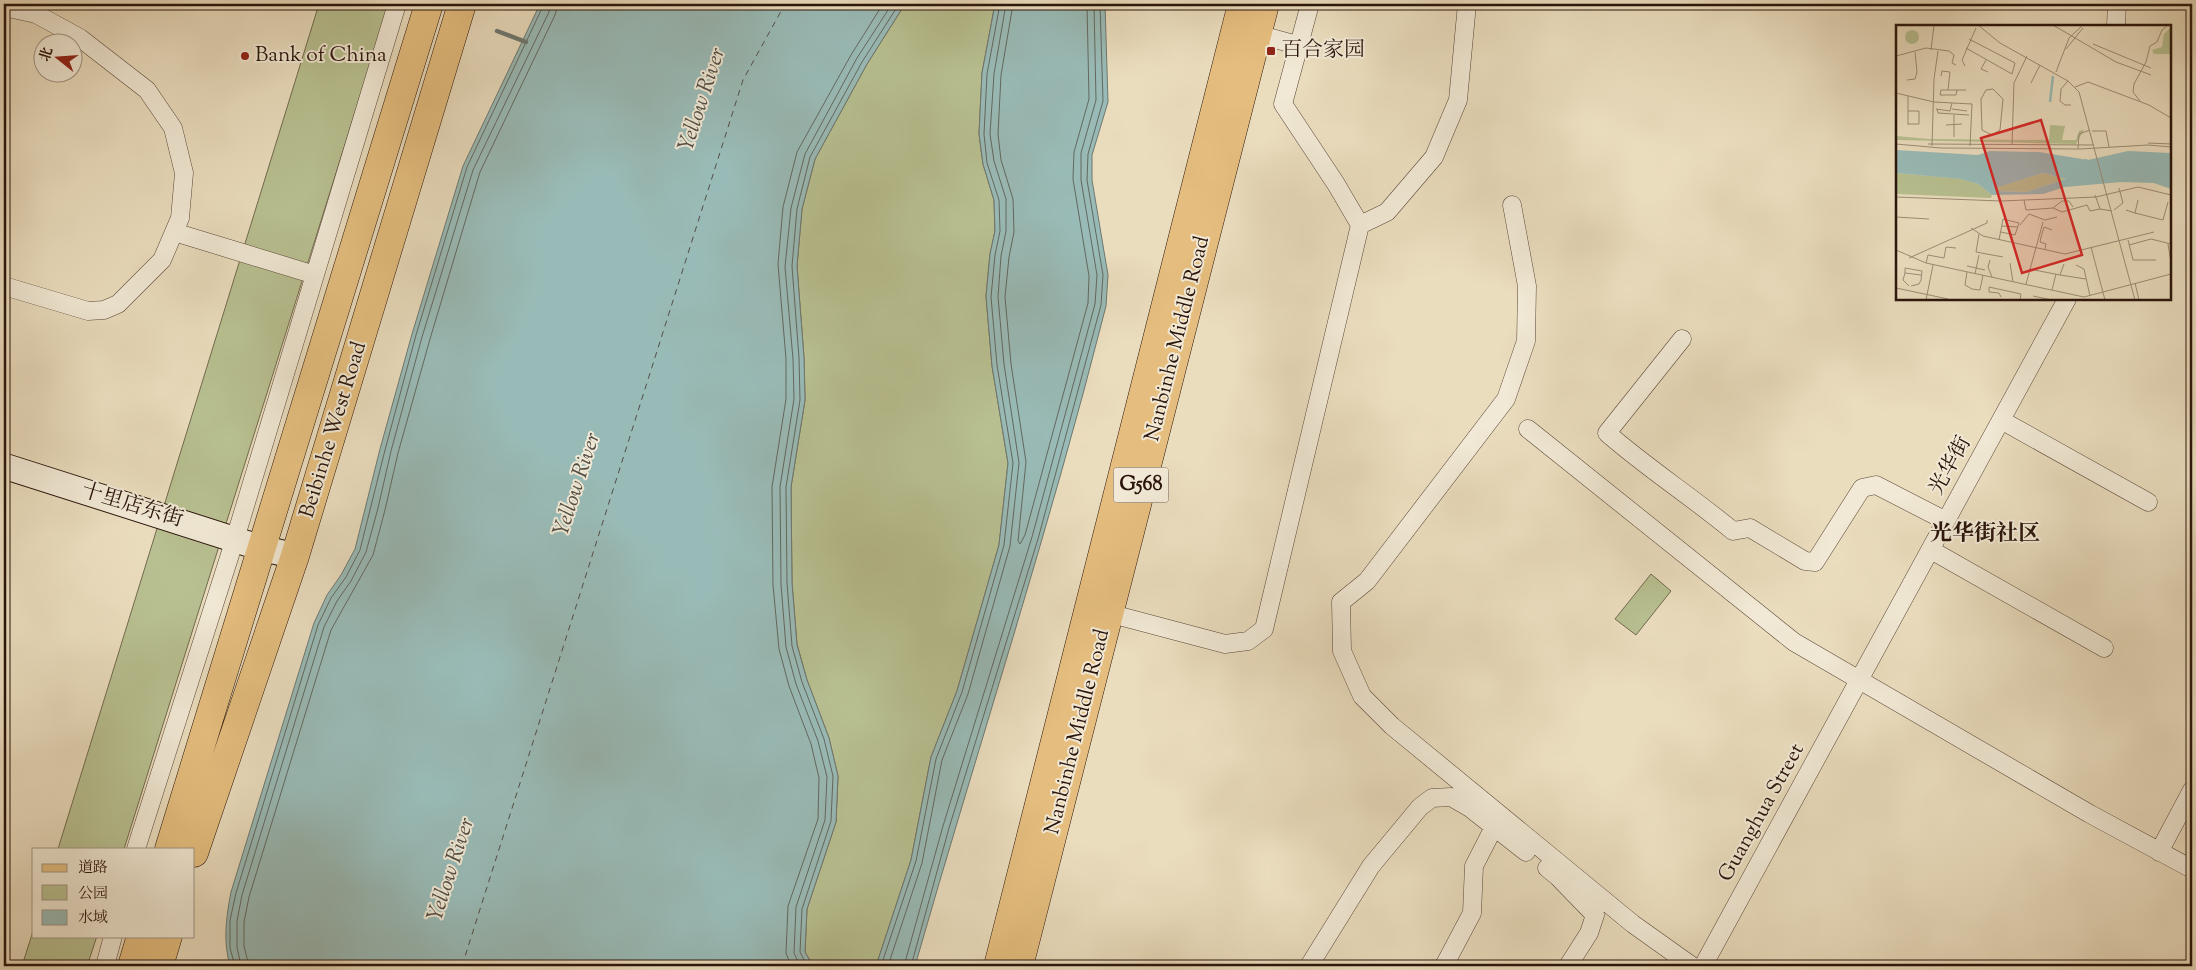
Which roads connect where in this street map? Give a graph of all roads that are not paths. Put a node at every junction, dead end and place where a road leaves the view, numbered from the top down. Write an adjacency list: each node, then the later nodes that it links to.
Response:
1 (397, 4): 16 (street)
2 (429, 4): 26 (main road, Beibinhe West Road)
3 (462, 4): 28 (main road, Beibinhe West Road)
4 (1242, 4): 45 (main road, Nanbinhe Middle Road / G568)
5 (1264, 4): 11 (main road, Nanbinhe Middle Road / G568)
6 (1310, 4): 12 (street)
7 (1467, 4): 14 (street)
8 (2116, 4): 10 (street)
9 (4, 7): 15 (street)
10 (2116, 25)
11 (1257, 34): 12 (street); 29 (main road, Nanbinhe Middle Road / G568)
12 (1297, 45): 14 (street)
13 (1512, 205): 50 (street)
14 (1360, 225): 29 (street)
15 (174, 232): 16 (street); 17 (street)
16 (315, 275): 25 (street)
17 (4, 286)
18 (2066, 300): 20 (street, 光华街)
19 (1682, 339): 24 (street)
20 (2001, 420): 23 (street); 24 (street, 光华街)
21 (1528, 429): 31 (street)
22 (4, 466): 25 (street, 十里店东街)
23 (2148, 502)
24 (1946, 521): 27 (street, 光华街)
25 (235, 539): 26 (street, 十里店东街); 34 (street)
26 (261, 548): 28 (street, 十里店东街); 35 (main road, Beibinhe West Road)
27 (1931, 550): 30 (street); 31 (street, 光华街)
28 (295, 556): 36 (main road, Beibinhe West Road)
29 (1108, 613): 46 (main road, Nanbinhe Middle Road / G568)
30 (2104, 648)
31 (1860, 680): 37 (street); 51 (street, Guanghua Street)
32 (2192, 790): 37 (street)
33 (1494, 827): 47 (street); 48 (street); 49 (street)
34 (136, 848)
35 (168, 848)
36 (195, 850)
37 (2159, 852): 38 (street)
38 (2192, 869)
39 (112, 938): 42 (street)
40 (140, 938): 43 (main road)
41 (167, 938): 44 (main road)
42 (105, 966)
43 (132, 966)
44 (159, 966)
45 (998, 966)
46 (1019, 966)
47 (1309, 966)
48 (1444, 966)
49 (1568, 966)
50 (1692, 966)
51 (1703, 966)

